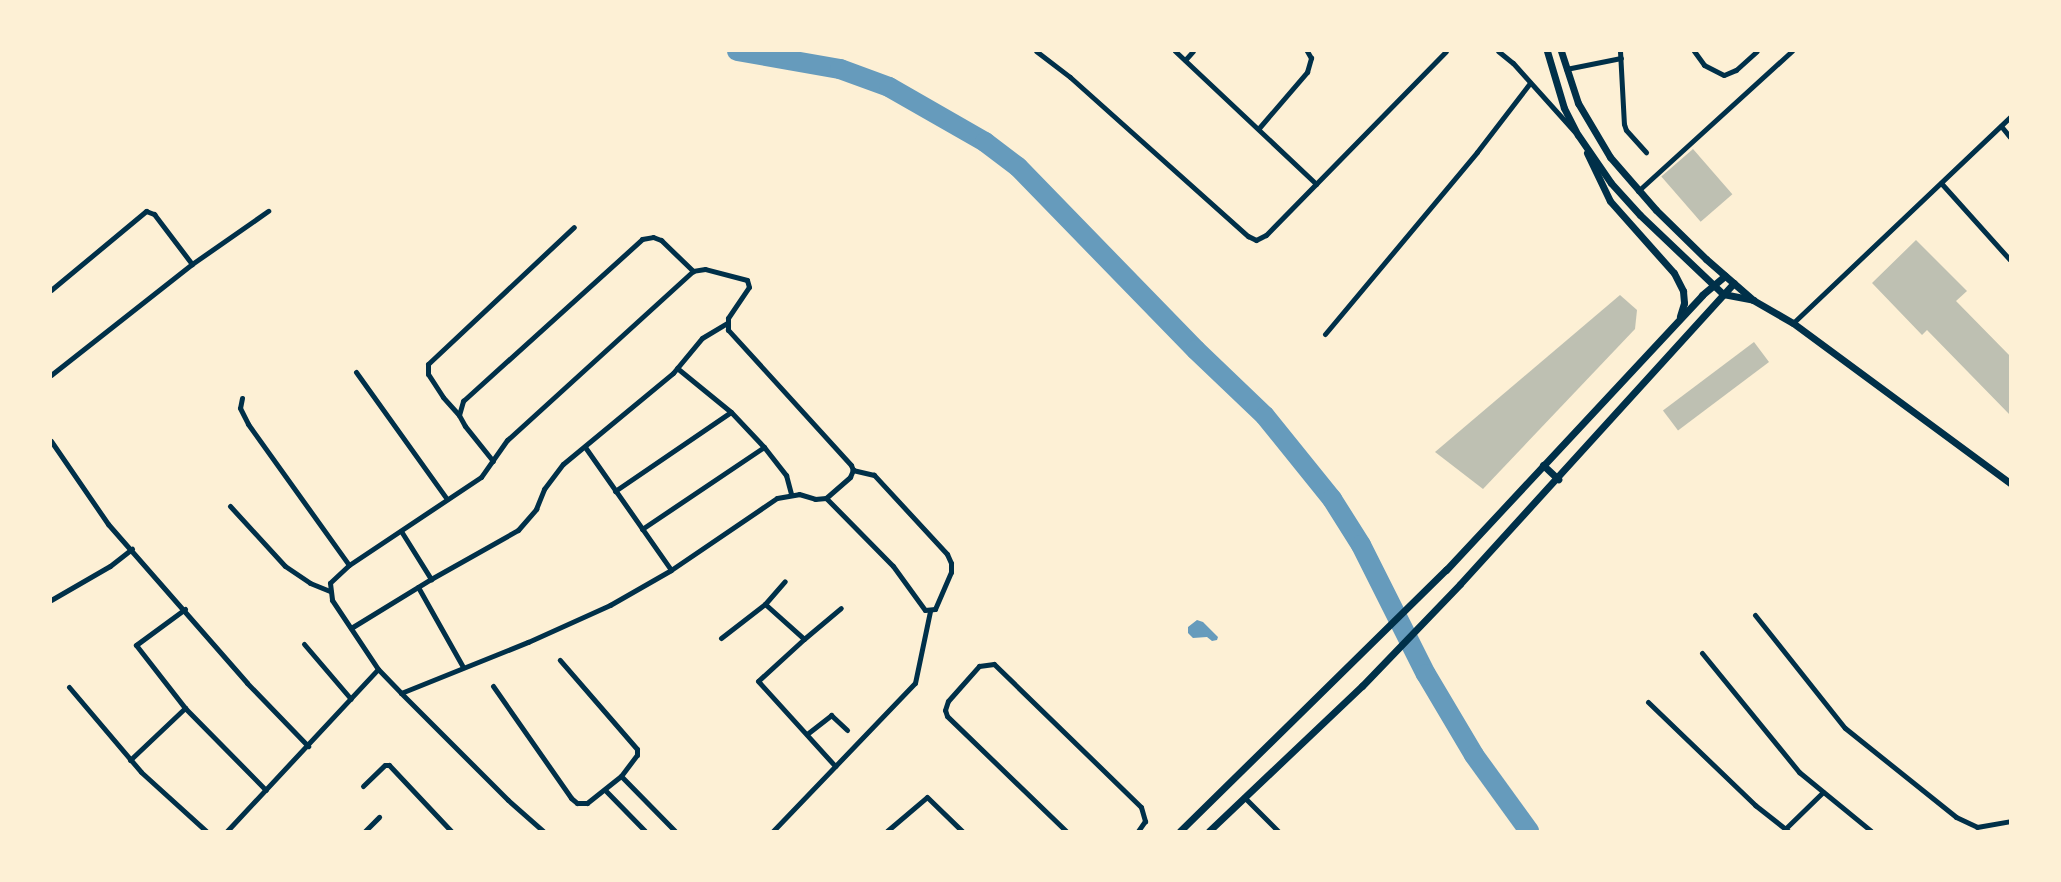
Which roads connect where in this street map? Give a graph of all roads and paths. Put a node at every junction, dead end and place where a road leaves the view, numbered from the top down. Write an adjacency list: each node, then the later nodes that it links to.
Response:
1 (1036, 51): 25 (street)
2 (1175, 51): 14 (street)
3 (1193, 51): 14 (street)
4 (1307, 51): 19 (street)
5 (1446, 51): 25 (street)
6 (1498, 51): 16 (street)
7 (1547, 51): 20 (street)
8 (1561, 51): 15 (street)
9 (1620, 51): 13 (street)
10 (1694, 51): 11 (street)
11 (1756, 51)
12 (1792, 51): 26 (street)
13 (1621, 58): 15 (street); 23 (street)
14 (1185, 60): 19 (street)
15 (1566, 69): 26 (street)
16 (1530, 83): 20 (street); 41 (street)
17 (2010, 117): 18 (street)
18 (2001, 126): 21 (street); 24 (street)
19 (1259, 128): 25 (street)
20 (1578, 135): 22 (street)
21 (2010, 137)
22 (1582, 142): 34 (street); 38 (street)
23 (1646, 152)
24 (1941, 183): 29 (street); 40 (street)
25 (1316, 184)
26 (1638, 191): 32 (street)
27 (268, 211): 30 (street)
28 (574, 227): 47 (street)
29 (2010, 260)
30 (192, 264): 35 (street); 44 (street)
31 (693, 271): 39 (street); 47 (street); 51 (street)
32 (1725, 276): 33 (street); 34 (street)
33 (1734, 283): 36 (street); 37 (street)
34 (1713, 285): 36 (street); 38 (street)
35 (51, 290)
36 (1723, 294): 37 (street); 54 (street)
37 (1754, 300): 40 (street)
38 (1679, 320): 52 (street)
39 (727, 323): 42 (street); 53 (street)
40 (1792, 323): 55 (street)
41 (1325, 334)
42 (677, 368): 46 (street); 49 (street)
43 (356, 372): 59 (street)
44 (51, 375)
45 (242, 398): 64 (street)
46 (731, 412): 50 (street); 56 (street)
47 (459, 415): 51 (street)
48 (51, 441): 63 (street)
49 (585, 447): 56 (street); 66 (street)
50 (764, 447): 57 (street); 61 (street)
51 (493, 461): 59 (street)
52 (1543, 465): 54 (street); 117 (street)
53 (853, 470): 58 (street); 74 (street)
54 (1558, 479): 100 (street)
55 (2010, 483)
56 (615, 491): 61 (street)
57 (791, 494): 58 (street); 65 (street)
58 (826, 498): 74 (street)
59 (447, 499): 62 (street)
60 (230, 506): 69 (street)
61 (642, 529): 65 (street)
62 (401, 531): 64 (street); 66 (street)
63 (132, 549): 70 (street); 73 (street)
64 (349, 565): 69 (street)
65 (671, 570): 82 (street)
66 (431, 579): 68 (street)
67 (785, 581): 71 (street)
68 (418, 586): 76 (street); 82 (street)
69 (330, 591): 76 (street)
70 (51, 600)
71 (765, 604): 77 (street); 78 (street)
72 (841, 608): 78 (street)
73 (185, 609): 89 (street); 92 (street)
74 (930, 611): 94 (street)
75 (1755, 615): 103 (street)
76 (351, 628): 83 (street)
77 (721, 638)
78 (804, 639): 91 (street)
79 (304, 644): 87 (street)
80 (1702, 653): 99 (street)
81 (560, 660): 95 (street)
82 (463, 668): 86 (street)
83 (378, 669): 86 (street); 87 (street)
84 (493, 686): 98 (street)
85 (69, 687): 93 (street)
86 (401, 693): 109 (street)
87 (351, 699): 92 (street)
88 (1648, 702): 104 (street)
89 (185, 708): 93 (street); 97 (street)
90 (847, 730): 91 (street)
91 (807, 734): 94 (street)
92 (308, 746): 97 (street)
93 (130, 760): 105 (street)
94 (835, 766): 112 (street)
95 (621, 776): 98 (street); 111 (street)
96 (363, 786): 108 (street)
97 (266, 790): 106 (street)
98 (605, 790): 110 (street)
99 (1823, 792): 104 (street); 120 (street)
100 (1244, 797): 118 (street); 119 (street)
101 (379, 818): 107 (street)
102 (2010, 821): 103 (street)
103 (1976, 829)
104 (1787, 830)
105 (206, 831)
106 (227, 831)
107 (365, 831)
108 (451, 831)
109 (543, 831)
110 (645, 831)
111 (675, 831)
112 (773, 831)
113 (887, 831): 114 (street)
114 (962, 831)
115 (1066, 831): 116 (street)
116 (1138, 831)
117 (1180, 831)
118 (1209, 831)
119 (1278, 831)
120 (1871, 831)

